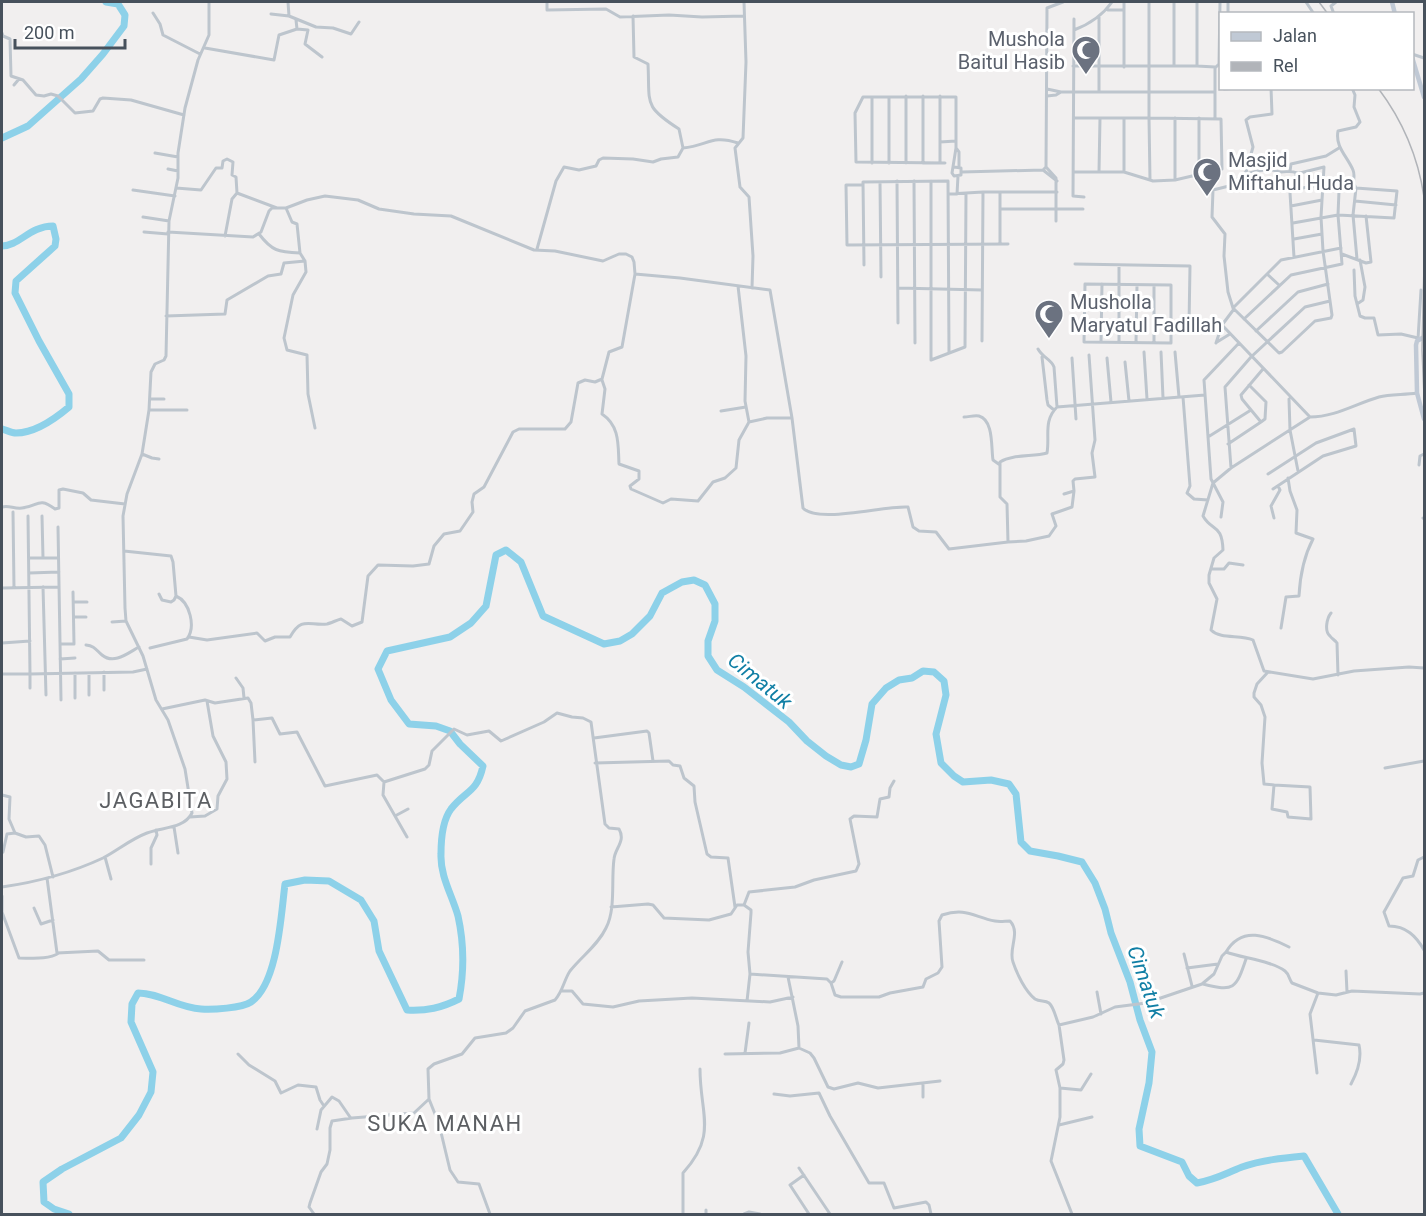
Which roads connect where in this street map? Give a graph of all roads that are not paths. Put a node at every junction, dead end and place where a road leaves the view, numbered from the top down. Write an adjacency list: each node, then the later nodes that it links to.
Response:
1 (209, 2): 25 (street)
2 (288, 2): 15 (street)
3 (547, 2): 16 (street)
4 (744, 2): 17 (street)
5 (1063, 2): 41 (street)
6 (1112, 2): 12 (street)
7 (1124, 2): 11 (street)
8 (1149, 2): 35 (street)
9 (1174, 2): 32 (street)
10 (1197, 2): 33 (street)
11 (1124, 9): 12 (street); 34 (street)
12 (1107, 10): 18 (street)
13 (153, 13): 26 (street)
14 (271, 14): 15 (street)
15 (289, 15): 20 (street)
16 (633, 16): 17 (street); 67 (street)
17 (744, 16): 65 (street)
18 (1099, 17): 23 (street); 31 (street)
19 (1074, 19): 23 (street)
20 (296, 20): 21 (street); 22 (street)
21 (359, 22)
22 (297, 29): 25 (street); 27 (street)
23 (1074, 30): 30 (street)
24 (2, 33): 38 (street)
25 (204, 48): 26 (street)
26 (201, 54): 56 (street)
27 (322, 57)
28 (1414, 59): 39 (main road)
29 (1219, 64): 36 (street)
30 (1073, 66): 31 (street); 45 (street)
31 (1099, 66): 34 (street); 46 (street)
32 (1174, 66): 33 (street); 35 (street)
33 (1197, 66): 36 (street)
34 (1124, 67): 35 (street)
35 (1149, 67): 47 (street)
36 (1215, 67): 48 (street)
37 (1425, 75): 39 (street)
38 (19, 79): 40 (street); 56 (street)
39 (1420, 79): 55 (main road)
40 (14, 85)
41 (1047, 89): 44 (street); 53 (street)
42 (1271, 90): 85 (street)
43 (1353, 90): 68 (street)
44 (1061, 92): 45 (street); 53 (street)
45 (1074, 92): 46 (street); 57 (street)
46 (1100, 92): 47 (street)
47 (1149, 92): 48 (street); 59 (street)
48 (1215, 92): 62 (street)
49 (889, 96): 50 (street); 54 (street); 72 (street)
50 (906, 96): 51 (street); 73 (street)
51 (923, 96): 52 (street); 74 (street)
52 (940, 96): 64 (street); 66 (street)
53 (1047, 96): 77 (street)
54 (872, 97): 71 (street); 71 (street)
55 (1425, 97)
56 (184, 115): 70 (street)
57 (1074, 118): 58 (street); 81 (street)
58 (1100, 118): 63 (street); 82 (street)
59 (1149, 118): 60 (street); 63 (street); 89 (street)
60 (1175, 118): 61 (street); 90 (street)
61 (1199, 118): 62 (street); 86 (street)
62 (1215, 118): 86 (street)
63 (1124, 119): 83 (street)
64 (956, 141): 66 (street); 75 (street)
65 (738, 142): 67 (street); 166 (street)
66 (940, 142): 74 (street)
67 (683, 148): 144 (street)
68 (1339, 148): 79 (street); 98 (street)
69 (155, 153): 70 (street)
70 (178, 157): 78 (street)
71 (872, 163): 72 (street)
72 (889, 163): 73 (street)
73 (906, 163): 74 (street)
74 (923, 163)
75 (957, 167): 80 (street); 87 (street)
76 (168, 169): 78 (street)
77 (1045, 169): 80 (street); 103 (street)
78 (178, 171): 97 (street)
79 (1290, 171): 84 (street); 85 (street)
80 (962, 172): 87 (street)
81 (1074, 172): 82 (street); 109 (street)
82 (1099, 172): 83 (street)
83 (1124, 172): 89 (street)
84 (1297, 173): 95 (street); 99 (street)
85 (1245, 174): 176 (street)
86 (1199, 175): 90 (street)
87 (958, 176): 106 (street)
88 (1337, 179): 119 (street)
89 (1150, 180): 90 (street)
90 (1175, 180)
91 (897, 181): 92 (street); 94 (street); 140 (street)
92 (914, 181): 93 (street); 141 (street)
93 (931, 181): 105 (street); 142 (street)
94 (880, 182): 96 (street); 139 (street)
95 (1323, 184): 99 (street); 110 (street)
96 (863, 185): 138 (street); 138 (street)
97 (176, 188): 104 (street); 108 (street)
98 (1356, 188): 111 (street); 112 (street)
99 (1298, 189): 113 (street)
100 (133, 190): 108 (street)
101 (983, 192): 102 (street); 107 (street); 135 (street)
102 (1000, 192): 103 (street); 116 (street)
103 (1057, 192): 117 (street)
104 (237, 193): 115 (street); 131 (street)
105 (949, 194): 106 (street); 133 (street)
106 (957, 194): 107 (street)
107 (966, 194): 134 (street)
108 (175, 196): 124 (street)
109 (1084, 197)
110 (1322, 200): 113 (street); 123 (street)
111 (1354, 201): 112 (street); 120 (street)
112 (1396, 205): 121 (street)
113 (1291, 206): 126 (street)
114 (286, 208): 115 (street); 144 (street); 146 (street)
115 (279, 209): 129 (street)
116 (1000, 209): 117 (street); 136 (street)
117 (1056, 209): 118 (street); 125 (street)
118 (1083, 209)
119 (1338, 215): 120 (street); 123 (street); 143 (street)
120 (1353, 215): 121 (street); 149 (street)
121 (1366, 216): 149 (street)
122 (143, 217): 124 (street)
123 (1321, 217): 126 (street); 130 (street)
124 (169, 221): 128 (street)
125 (1056, 221)
126 (1293, 224): 132 (street)
127 (144, 232): 128 (street)
128 (168, 233): 131 (street); 177 (street)
129 (259, 234): 131 (street); 146 (street)
130 (1322, 234): 132 (street); 145 (street)
131 (225, 236)
132 (1294, 239): 148 (street)
133 (949, 244): 134 (street); 142 (street); 170 (street)
134 (967, 244): 135 (street); 171 (street)
135 (982, 244): 136 (street); 172 (street)
136 (1000, 244): 137 (street)
137 (1008, 244)
138 (864, 245): 139 (street); 152 (street)
139 (881, 245): 140 (street); 158 (street)
140 (898, 245): 141 (street); 167 (street)
141 (915, 245): 142 (street); 168 (street)
142 (931, 245): 169 (street)
143 (1341, 248): 145 (street); 147 (street)
144 (537, 249): 156 (street)
145 (1323, 251): 148 (street); 154 (street)
146 (300, 254): 150 (street)
147 (1342, 254): 149 (street); 154 (street)
148 (1294, 257): 157 (street)
149 (1358, 260): 175 (street)
150 (305, 261): 177 (street); 234 (street)
151 (1075, 264): 153 (street)
152 (864, 265)
153 (1119, 265): 160 (street); 180 (street)
154 (1326, 268): 161 (street); 164 (street)
155 (1354, 270): 175 (street)
156 (634, 274): 165 (street); 205 (street)
157 (1267, 274): 164 (street); 176 (street)
158 (881, 277)
159 (1101, 284): 160 (street); 186 (street); 186 (street)
160 (1119, 284): 162 (street); 187 (street)
161 (1328, 284): 174 (street); 181 (street)
162 (1137, 285): 163 (street); 188 (street)
163 (1154, 285): 191 (street); 191 (street)
164 (1279, 285): 178 (street)
165 (738, 286): 166 (street); 219 (street)
166 (752, 288): 228 (street)
167 (898, 288): 168 (street); 179 (street)
168 (915, 289): 169 (street); 190 (street)
169 (931, 289): 170 (street); 197 (street)
170 (949, 290): 171 (street); 197 (street)
171 (966, 290): 172 (street); 197 (street)
172 (982, 290): 185 (street)
173 (1420, 290): 184 (street)
174 (1330, 301): 189 (street); 189 (street)
175 (1357, 304): 184 (street)
176 (1234, 309): 178 (street); 180 (street)
177 (166, 316): 211 (street)
178 (1244, 319): 181 (street)
179 (898, 323)
180 (1222, 325): 182 (street); 182 (street)
181 (1256, 331): 189 (street)
182 (1230, 334): 192 (street)
183 (1425, 337): 184 (main road)
184 (1418, 340): 207 (main road)
185 (982, 341)
186 (1101, 342): 187 (street)
187 (1119, 342): 188 (street)
188 (1136, 342): 191 (street)
189 (1268, 342): 200 (street)
190 (915, 343)
191 (1154, 343)
192 (1239, 343): 200 (street); 208 (street)
193 (1038, 349): 199 (street)
194 (1144, 352): 213 (street)
195 (1161, 352): 214 (street)
196 (1175, 352): 209 (street)
197 (949, 353)
198 (1089, 355): 217 (street)
199 (1042, 357): 220 (street); 223 (street)
200 (1251, 357): 204 (street); 233 (street)
201 (1072, 358): 218 (street)
202 (1107, 358): 216 (street)
203 (1125, 362): 215 (street)
204 (1263, 369): 206 (street); 210 (street)
205 (602, 379): 231 (street); 287 (street)
206 (1249, 384): 224 (street); 232 (street)
207 (1417, 393): 227 (street); 230 (main road)
208 (1205, 395): 209 (street); 236 (street)
209 (1181, 397): 214 (street); 253 (street)
210 (1289, 398): 227 (street); 235 (street)
211 (150, 399): 212 (street); 221 (street)
212 (164, 399)
213 (1147, 399): 214 (street); 215 (street)
214 (1163, 399)
215 (1129, 401): 216 (street)
216 (1111, 402): 217 (street)
217 (1092, 404): 218 (street); 251 (street)
218 (1075, 405): 220 (street); 229 (street)
219 (746, 407): 225 (street); 231 (street)
220 (1057, 407): 223 (street)
221 (148, 410): 222 (street); 238 (street)
222 (187, 410)
223 (1054, 410): 242 (street)
224 (1251, 410): 232 (street); 233 (street)
225 (721, 411)
226 (964, 417): 242 (street)
227 (1310, 417): 235 (street)
228 (792, 418): 231 (street); 262 (street)
229 (1076, 419)
230 (1425, 419)
231 (749, 422)
232 (1262, 422): 237 (street)
233 (1227, 426): 236 (street); 237 (street)
234 (315, 428)
235 (1290, 430): 240 (street); 244 (street)
236 (1208, 437): 248 (street)
237 (1228, 444): 244 (street)
238 (142, 454): 241 (street); 254 (street)
239 (1425, 454): 243 (street)
240 (1295, 456): 245 (street); 245 (street); 246 (street)
241 (159, 459)
242 (1000, 465): 262 (street)
243 (1419, 465)
244 (1230, 468): 248 (street)
245 (1298, 471): 247 (street)
246 (1268, 474)
247 (1288, 478): 249 (street); 286 (street)
248 (1213, 483): 253 (street); 259 (street)
249 (1278, 486): 250 (street); 260 (street)
250 (1273, 489)
251 (1074, 491): 252 (street); 262 (street)
252 (1065, 494)
253 (1208, 500): 268 (street)
254 (125, 504): 255 (street); 263 (street)
255 (2, 507)
256 (13, 512): 274 (street)
257 (28, 516): 264 (street)
258 (42, 516): 265 (street)
259 (1221, 518)
260 (1274, 518)
261 (58, 527): 266 (street)
262 (1008, 542)
263 (124, 551): 278 (street); 284 (street)
264 (29, 558): 265 (street); 270 (street)
265 (43, 558): 266 (street)
266 (58, 558): 269 (street)
267 (1243, 565): 268 (street)
268 (1212, 569): 300 (street)
269 (58, 572): 270 (street); 272 (street)
270 (29, 573): 275 (street)
271 (43, 587): 272 (street); 275 (street); 301 (street)
272 (59, 587): 290 (street)
273 (2, 588): 274 (street)
274 (14, 588): 275 (street)
275 (29, 588): 288 (street)
276 (73, 592): 279 (street)
277 (159, 594): 278 (street)
278 (176, 596): 287 (street)
279 (74, 602): 280 (street); 282 (street)
280 (87, 602)
281 (1331, 613): 306 (street)
282 (74, 617): 283 (street); 290 (street)
283 (86, 617)
284 (126, 621): 285 (street); 292 (street)
285 (112, 622)
286 (1281, 628)
287 (189, 637): 293 (street)
288 (30, 641): 289 (street); 305 (street)
289 (2, 643)
290 (60, 644): 295 (street)
291 (86, 645): 292 (street)
292 (139, 647): 297 (street)
293 (150, 648)
294 (75, 658): 295 (street)
295 (60, 659): 302 (street)
296 (1425, 668): 306 (street)
297 (147, 669): 299 (street); 316 (street)
298 (89, 672): 299 (street); 303 (street); 310 (street)
299 (104, 672): 309 (street)
300 (1268, 672): 306 (street); 326 (street)
301 (45, 673): 302 (street); 305 (street); 311 (street)
302 (60, 673): 303 (street); 314 (street)
303 (75, 673): 312 (street)
304 (2, 674): 305 (street)
305 (30, 674): 308 (street)
306 (1338, 675)
307 (236, 678): 313 (street)
308 (30, 688)
309 (104, 690)
310 (89, 694)
311 (46, 695)
312 (75, 698)
313 (244, 698): 315 (street); 317 (street)
314 (61, 700)
315 (207, 700): 316 (street); 330 (street)
316 (162, 710): 330 (street)
317 (253, 720): 321 (street); 325 (street)
318 (593, 738): 319 (street); 322 (street); 325 (street)
319 (653, 761): 322 (street); 347 (street)
320 (1425, 761): 323 (street)
321 (255, 762)
322 (595, 763): 346 (street)
323 (1385, 768)
324 (894, 781): 345 (street)
325 (384, 782): 329 (street)
326 (1274, 785): 326 (street)
327 (2, 795): 333 (street)
328 (408, 809): 329 (street)
329 (395, 816): 334 (street)
330 (190, 817): 331 (street)
331 (174, 826): 332 (street); 336 (street)
332 (156, 830): 337 (street); 339 (street)
333 (15, 833): 335 (street); 340 (street)
334 (407, 837)
335 (2, 853)
336 (178, 853)
337 (105, 857): 340 (street); 342 (street)
338 (1425, 857): 351 (street)
339 (151, 864)
340 (53, 876): 341 (street)
341 (47, 878): 343 (street); 349 (street)
342 (111, 879)
343 (2, 887)
344 (2, 896): 353 (street)
345 (744, 905): 347 (street); 361 (street)
346 (611, 907): 347 (street); 366 (street)
347 (735, 907)
348 (34, 908): 349 (street)
349 (53, 920): 353 (street)
350 (1289, 947): 352 (street)
351 (1425, 950)
352 (1226, 952): 355 (street); 358 (street)
353 (59, 953): 356 (street)
354 (1184, 954): 359 (street)
355 (1246, 959): 364 (street); 369 (street)
356 (144, 960)
357 (842, 962): 363 (street)
358 (1218, 964): 359 (street); 364 (street)
359 (1187, 968): 365 (street)
360 (1346, 971): 368 (street)
361 (750, 974): 362 (street); 372 (street)
362 (788, 977): 363 (street); 371 (street)
363 (831, 983): 375 (street)
364 (1202, 984): 365 (street)
365 (1192, 986): 373 (street)
366 (561, 991): 372 (street); 392 (street)
367 (1097, 992): 373 (street)
368 (1347, 992): 369 (street); 370 (street)
369 (1318, 993): 376 (street)
370 (1425, 993)
371 (793, 997): 372 (street); 377 (street)
372 (747, 1001)
373 (1101, 1014): 375 (street)
374 (749, 1023): 378 (street)
375 (1059, 1025): 388 (street)
376 (1314, 1040): 382 (street); 386 (street)
377 (799, 1048): 378 (street); 387 (street)
378 (745, 1053): 380 (street)
379 (238, 1054): 393 (street)
380 (725, 1054)
381 (699, 1068): 403 (street)
382 (1317, 1073)
383 (1091, 1074): 388 (street)
384 (940, 1081): 385 (street)
385 (923, 1084): 387 (street); 391 (street)
386 (1351, 1084)
387 (828, 1087): 390 (street)
388 (1060, 1088): 396 (street)
389 (774, 1094): 390 (street)
390 (821, 1094): 407 (street)
391 (923, 1097)
392 (429, 1099): 395 (street); 402 (street)
393 (324, 1106): 395 (street); 397 (street)
394 (1092, 1117): 396 (street)
395 (352, 1118): 401 (street)
396 (1059, 1125): 408 (street)
397 (317, 1129)
398 (799, 1168): 399 (street)
399 (804, 1175): 405 (street); 406 (street)
400 (760, 1214): 404 (street)
401 (314, 1215)
402 (490, 1215)
403 (683, 1215)
404 (744, 1215)
405 (809, 1215)
406 (830, 1215)
407 (931, 1215)
408 (1072, 1215)

